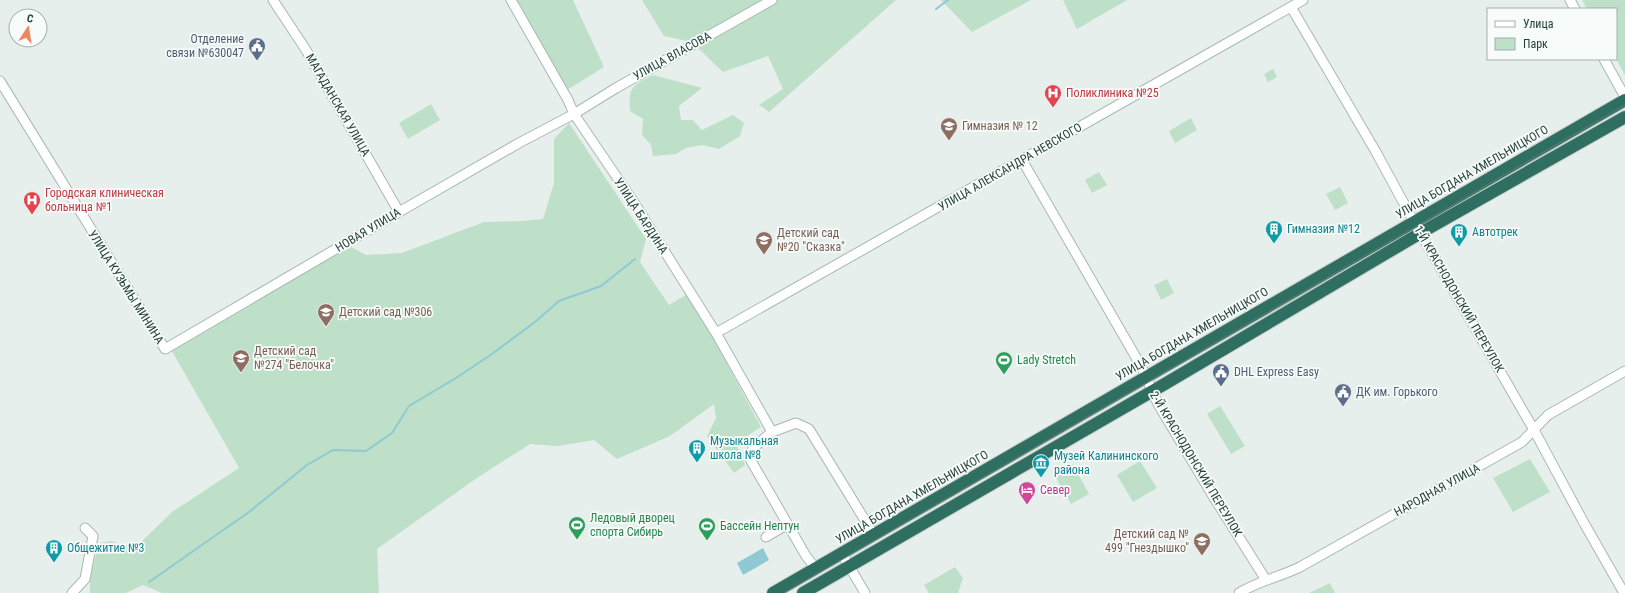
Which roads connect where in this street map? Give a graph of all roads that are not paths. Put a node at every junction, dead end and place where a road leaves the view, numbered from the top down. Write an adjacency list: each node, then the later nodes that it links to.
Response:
1 (272, 0): 12 (street, МАГАДАНСКАЯ УЛИЦА)
2 (511, 0): 9 (street, УЛИЦА БАРДИНА)
3 (772, 0): 9 (street, УЛИЦА ВЛАСОВА)
4 (1303, 0): 5 (street, УЛИЦА АЛЕКСАНДРА НЕВСКОГО)
5 (1291, 7): 11 (street, УЛИЦА АЛЕКСАНДРА НЕВСКОГО); 13 (street, 1-Й КРАСНОДОНСКИЙ ПЕРЕУЛОК)
6 (1605, 60): 8 (street)
7 (0, 81): 16 (street, УЛИЦА КУЗЬМЫ МИНИНА)
8 (1625, 98): 13 (highway, УЛИЦА БОГДАНА ХМЕЛЬНИЦКОГО)
9 (574, 114): 12 (street, НОВАЯ УЛИЦА); 15 (street, УЛИЦА БАРДИНА)
10 (1625, 116): 14 (highway)
11 (1022, 160): 15 (street, УЛИЦА АЛЕКСАНДРА НЕВСКОГО); 18 (street, 2-Й КРАСНОДОНСКИЙ ПЕРЕУЛОК)
12 (399, 212): 16 (street, НОВАЯ УЛИЦА)
13 (1414, 222): 14 (street, 1-Й КРАСНОДОНСКИЙ ПЕРЕУЛОК); 18 (highway, УЛИЦА БОГДАНА ХМЕЛЬНИЦКОГО)
14 (1421, 234): 19 (highway); 20 (street, 1-Й КРАСНОДОНСКИЙ ПЕРЕУЛОК)
15 (716, 333): 21 (street, УЛИЦА БАРДИНА)
16 (165, 349)
17 (1625, 371): 20 (street, НАРОДНАЯ УЛИЦА)
18 (1146, 377): 19 (street, 2-Й КРАСНОДОНСКИЙ ПЕРЕУЛОК); 24 (highway, УЛИЦА БОГДАНА ХМЕЛЬНИЦКОГО)
19 (1152, 391): 27 (highway); 29 (street, 2-Й КРАСНОДОНСКИЙ ПЕРЕУЛОК)
20 (1534, 430): 29 (street, НАРОДНАЯ УЛИЦА); 35 (street, 1-Й КРАСНОДОНСКИЙ ПЕРЕУЛОК)
21 (772, 432): 22 (street); 24 (street)
22 (788, 524): 25 (street); 28 (street)
23 (85, 528): 30 (street)
24 (874, 534): 26 (highway, УЛИЦА БОГДАНА ХМЕЛЬНИЦКОГО)
25 (766, 537)
26 (842, 554): 27 (street); 28 (highway, УЛИЦА БОГДАНА ХМЕЛЬНИЦКОГО)
27 (850, 567): 32 (highway); 33 (street)
28 (816, 569): 31 (highway, УЛИЦА БОГДАНА ХМЕЛЬНИЦКОГО)
29 (1266, 580): 34 (street, НАРОДНАЯ УЛИЦА)
30 (72, 593)
31 (773, 593)
32 (803, 593)
33 (865, 593)
34 (1239, 593)
35 (1624, 593)

